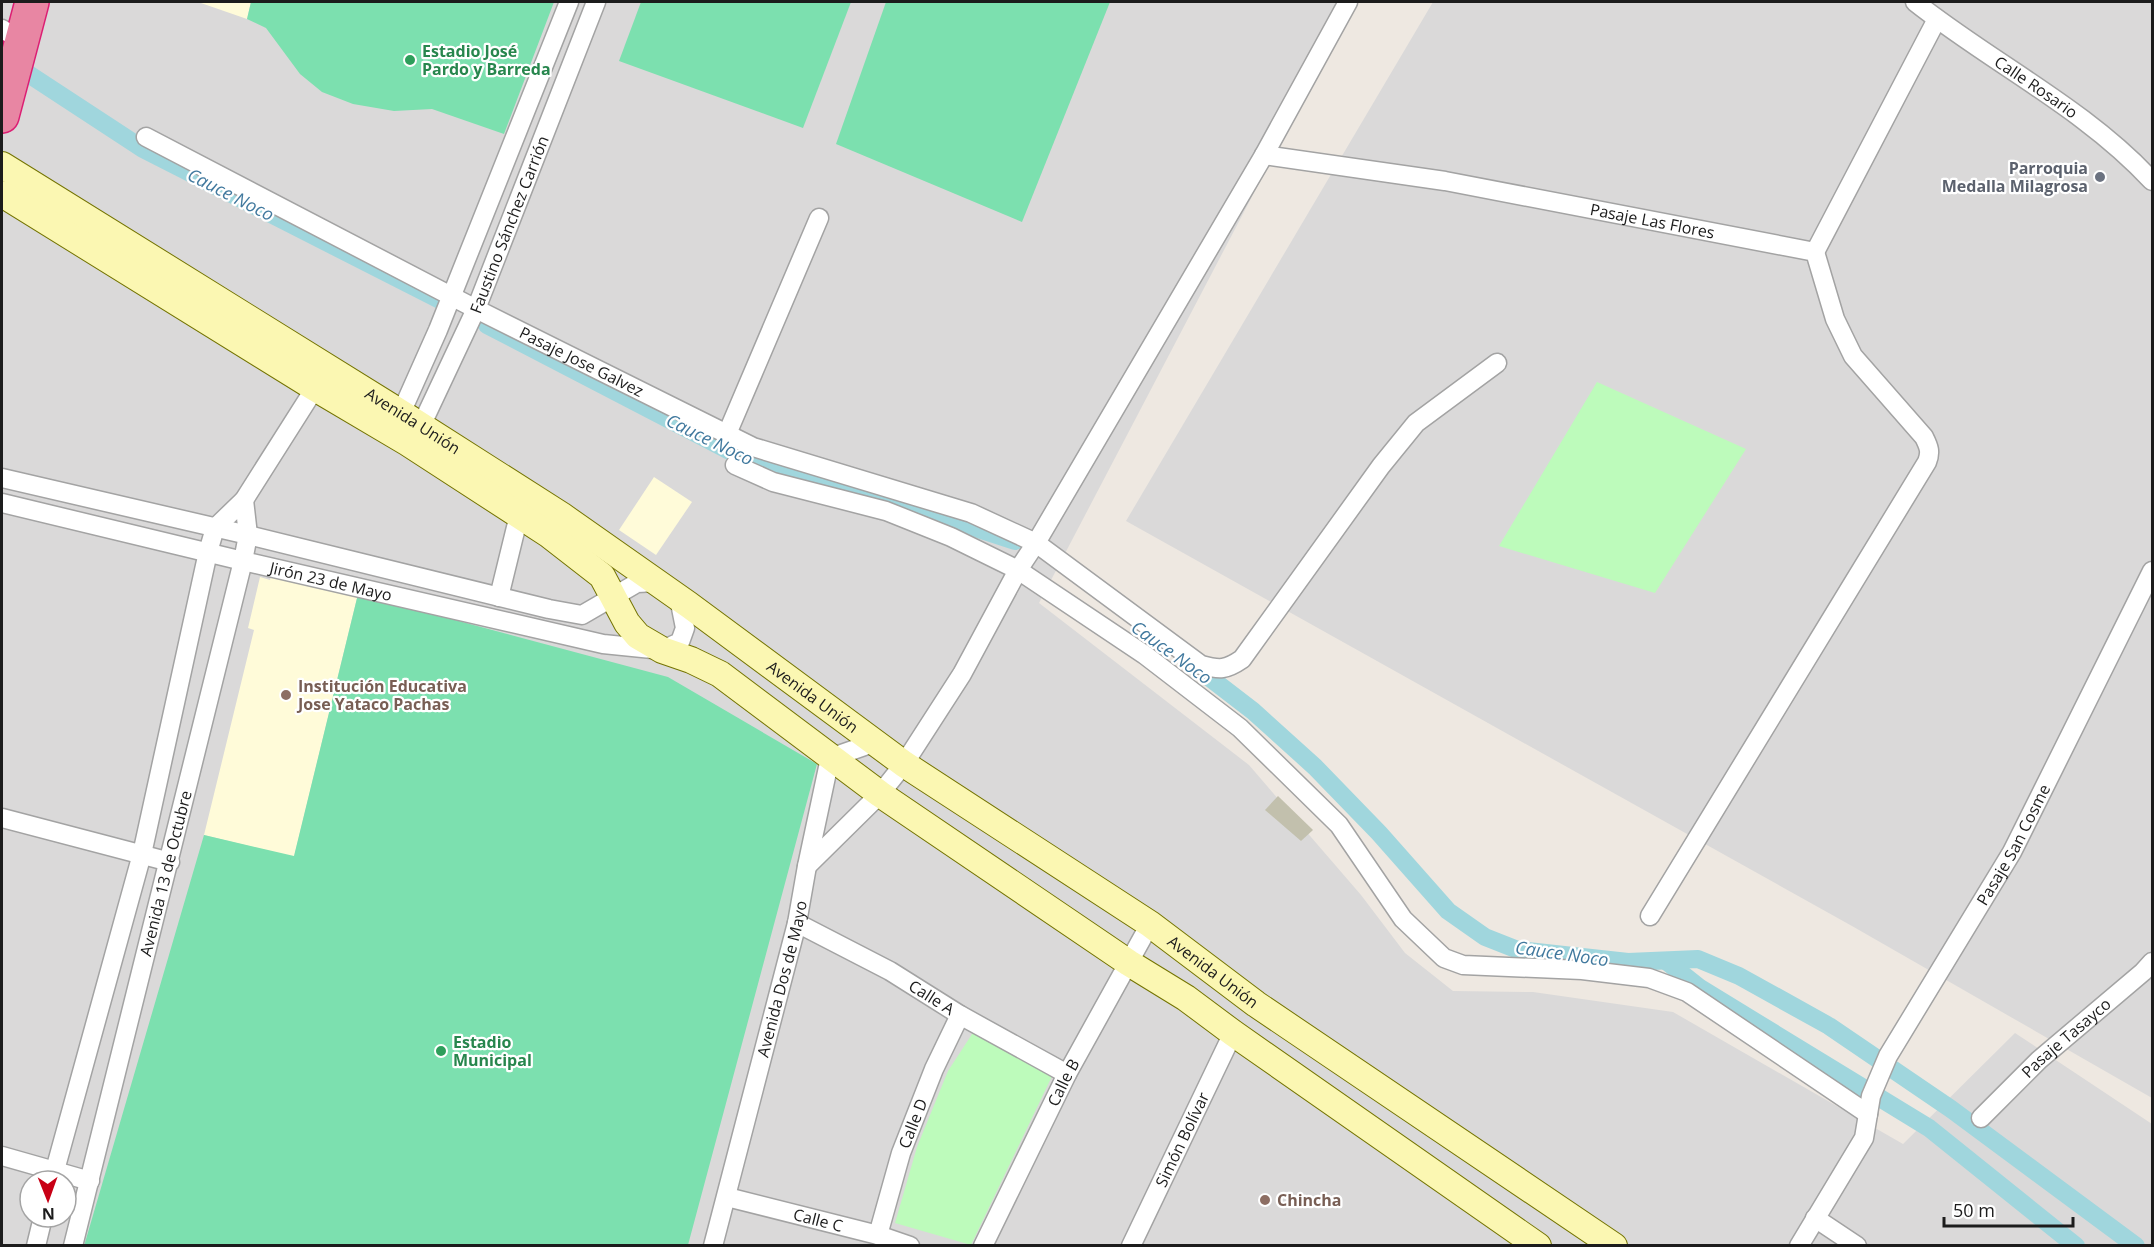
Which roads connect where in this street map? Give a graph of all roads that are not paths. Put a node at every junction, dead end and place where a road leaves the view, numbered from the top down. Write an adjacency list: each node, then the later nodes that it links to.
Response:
1 (32, 2): 7 (highway)
2 (569, 2): 8 (street, Faustino Sánchez Carrión)
3 (596, 2): 9 (street, Faustino Sánchez Carrión)
4 (1348, 2): 12 (street)
5 (1915, 2): 6 (street, Calle Rosario)
6 (1937, 20): 14 (street, Calle Rosario); 17 (street)
7 (11, 35): 10 (highway)
8 (555, 38): 9 (street); 18 (street, Faustino Sánchez Carrión)
9 (578, 48): 19 (street, Faustino Sánchez Carrión)
10 (2, 116)
11 (146, 137): 18 (street, Pasaje Jose Galvez)
12 (1264, 154): 17 (street, Pasaje Las Flores); 31 (street)
13 (2, 165): 22 (main road, Avenida Unión)
14 (2152, 181)
15 (2, 194): 21 (main road, Avenida Unión)
16 (819, 218): 23 (street)
17 (1815, 252): 49 (street)
18 (450, 296): 19 (street, Pasaje Jose Galvez); 22 (street, Faustino Sánchez Carrión)
19 (476, 309): 22 (street, Faustino Sánchez Carrión); 23 (street, Pasaje Jose Galvez)
20 (1497, 363): 31 (street, Pasaje Jose Galvez)
21 (315, 388): 22 (main road, Avenida Unión); 26 (street, Avenida 13 de Octubre)
22 (405, 428): 28 (main road, Avenida Unión); 36 (main road, Avenida Unión)
23 (727, 434): 31 (street, Pasaje Jose Galvez)
24 (735, 465): 34 (street)
25 (2, 478): 29 (street, Jirón 23 de Mayo)
26 (244, 500): 29 (street, Avenida 13 de Octubre); 30 (street, Avenida 13 de Octubre)
27 (2, 503): 32 (street, Jirón 23 de Mayo)
28 (519, 515): 37 (main road, Avenida Unión); 38 (street)
29 (215, 528): 30 (street, Jirón 23 de Mayo); 32 (street, Avenida 13 de Octubre)
30 (248, 535): 33 (street, Avenida 13 de Octubre); 38 (street, Jirón 23 de Mayo)
31 (1036, 543): 34 (street)
32 (208, 552): 33 (street, Jirón 23 de Mayo); 46 (street, Avenida 13 de Octubre)
33 (243, 561): 40 (street, Jirón 23 de Mayo); 47 (street, Avenida 13 de Octubre)
34 (1018, 570): 43 (street); 57 (street)
35 (2152, 571): 57 (street, Pasaje San Cosme)
36 (657, 582): 37 (street); 39 (main road, Avenida Unión)
37 (613, 596): 38 (street, Jirón 23 de Mayo); 40 (main road, Avenida Unión)
38 (499, 597)
39 (679, 598): 40 (street); 41 (main road, Avenida Unión)
40 (662, 650): 42 (main road, Avenida Unión)
41 (876, 742): 42 (street); 43 (main road, Avenida Unión)
42 (830, 758): 44 (main road, Avenida Unión); 48 (street, Avenida Dos de Mayo)
43 (904, 764): 44 (street); 51 (main road, Avenida Unión)
44 (880, 794): 48 (street); 53 (main road, Avenida Unión)
45 (2, 818): 46 (street)
46 (142, 854): 47 (street); 61 (street, Avenida 13 de Octubre)
47 (170, 862): 63 (street, Avenida 13 de Octubre)
48 (807, 866): 50 (street, Avenida Dos de Mayo)
49 (1650, 916)
50 (797, 923): 54 (street, Calle A); 64 (street, Avenida Dos de Mayo)
51 (1150, 924): 53 (street, Calle B); 75 (main road, Avenida Unión)
52 (2152, 962): 58 (street, Pasaje Tasayco)
53 (1129, 963): 55 (main road, Avenida Unión); 56 (street, Calle B)
54 (960, 1015): 56 (street, Calle A); 67 (street, Calle D)
55 (1233, 1033): 73 (street, Simón Bolívar); 74 (main road, Avenida Unión)
56 (1067, 1074): 72 (street, Calle B)
57 (1869, 1105): 65 (street, Pasaje San Cosme)
58 (1982, 1118)
59 (2, 1156): 60 (street)
60 (35, 1169)
61 (55, 1169)
62 (78, 1179): 63 (street)
63 (90, 1181): 69 (street, Avenida 13 de Octubre)
64 (727, 1197): 67 (street, Calle C); 70 (street, Avenida Dos de Mayo)
65 (1815, 1218): 76 (street, Pasaje San Cosme); 77 (street)
66 (40, 1229): 68 (street)
67 (878, 1235): 71 (street, Calle C)
68 (36, 1245)
69 (73, 1245)
70 (713, 1245)
71 (910, 1245)
72 (983, 1245)
73 (1131, 1245)
74 (1538, 1245)
75 (1614, 1245)
76 (1798, 1245)
77 (1857, 1245)

